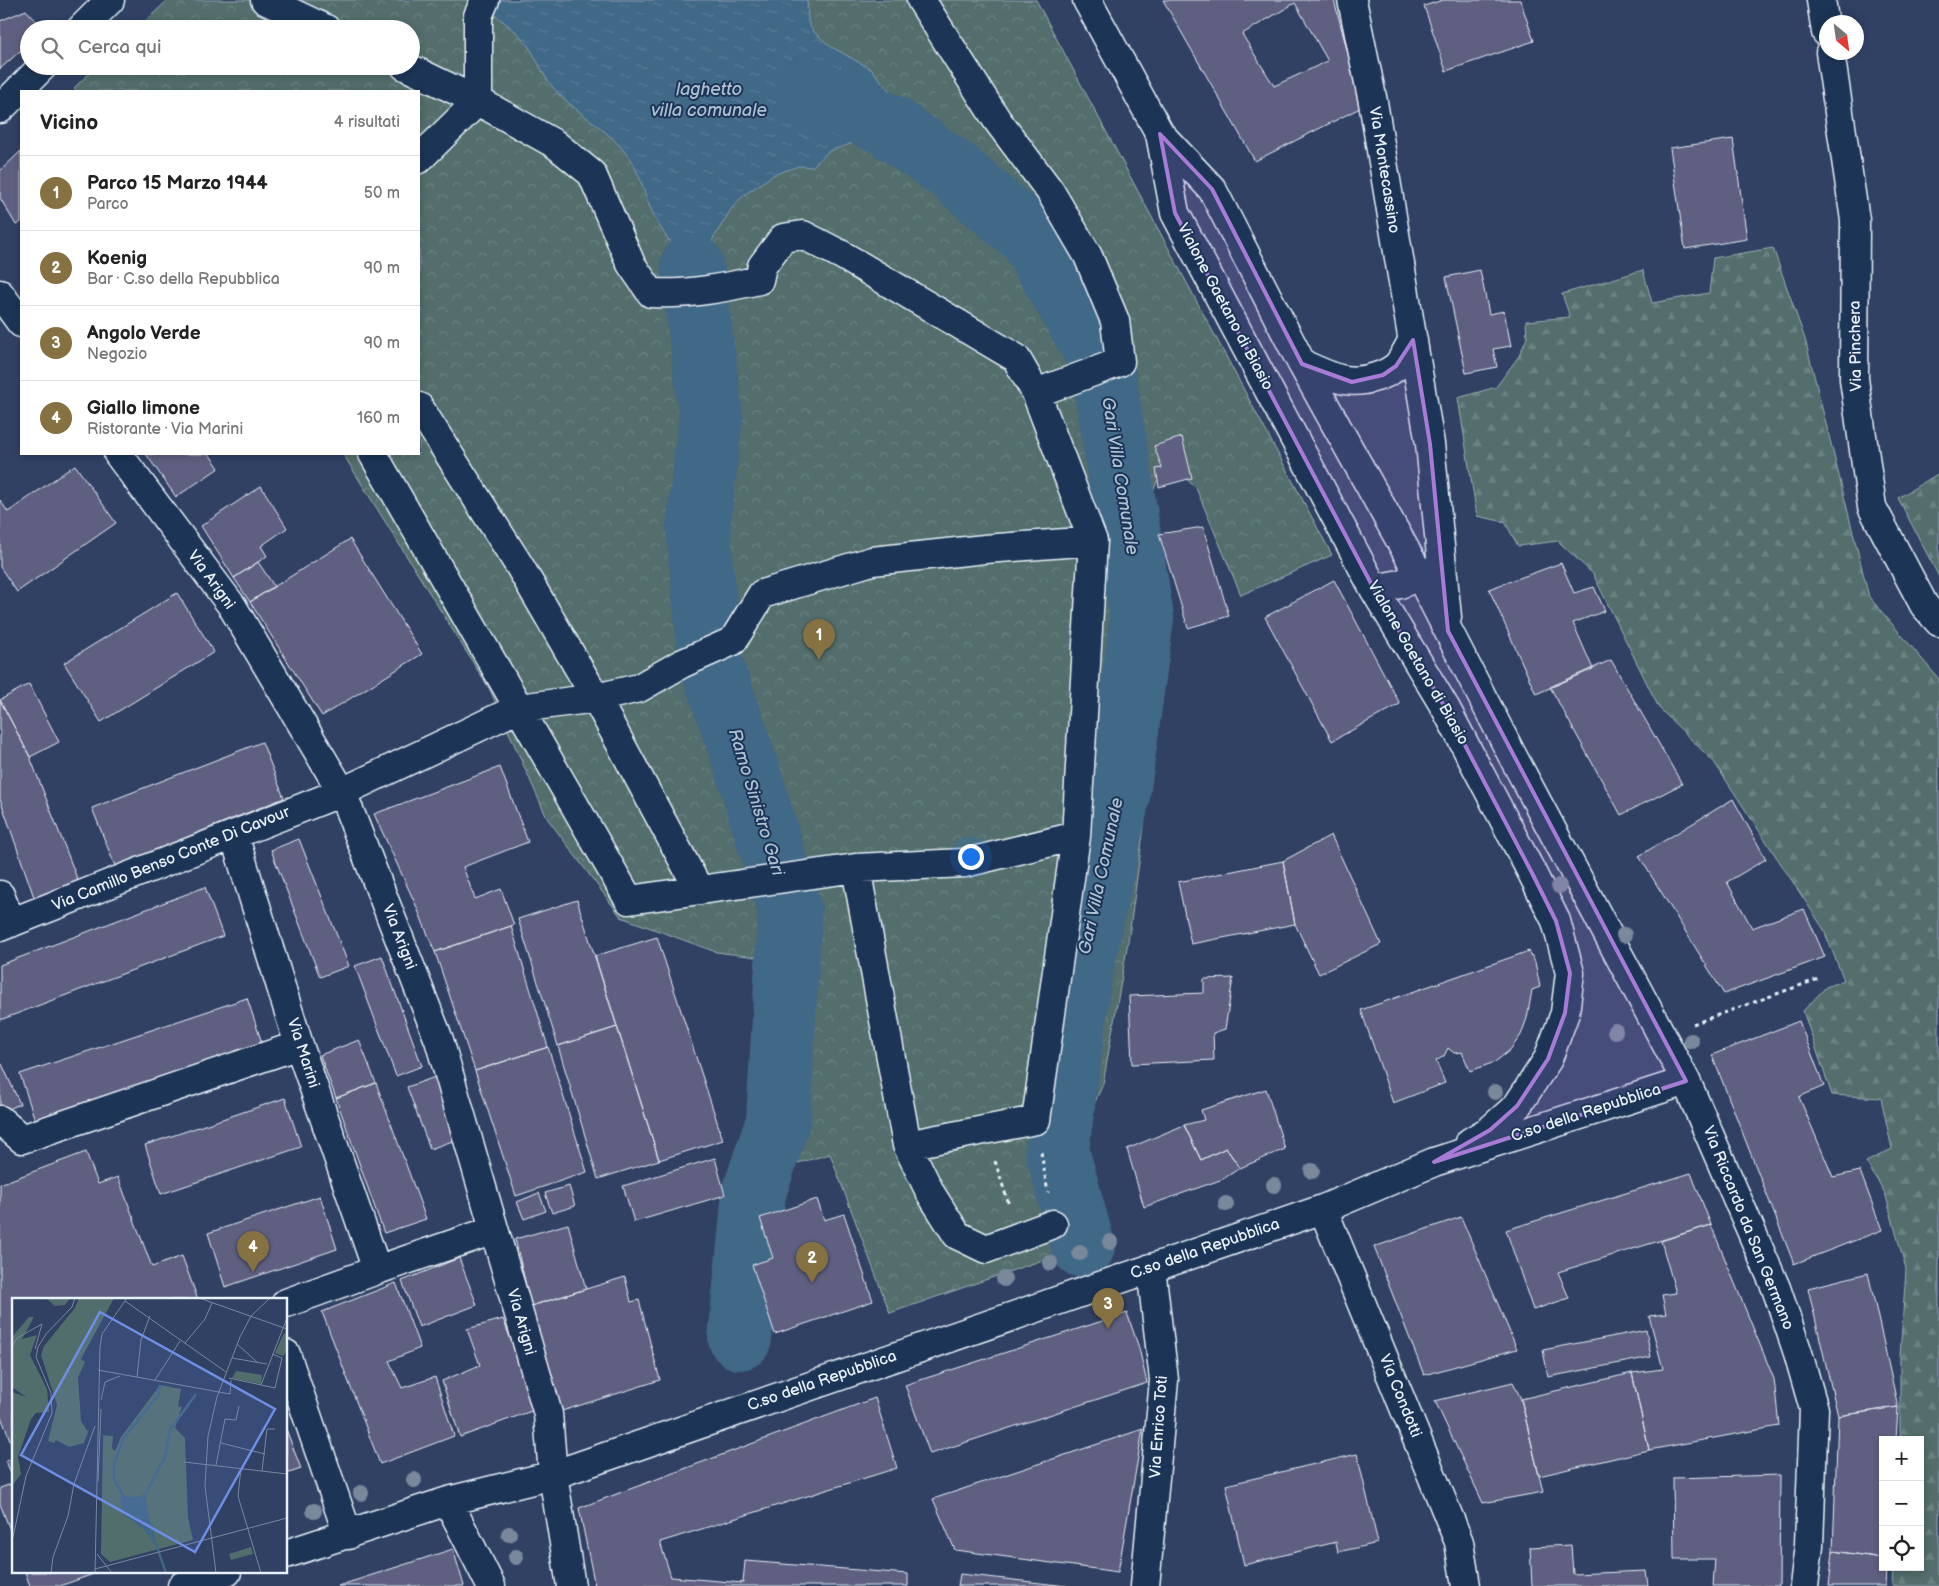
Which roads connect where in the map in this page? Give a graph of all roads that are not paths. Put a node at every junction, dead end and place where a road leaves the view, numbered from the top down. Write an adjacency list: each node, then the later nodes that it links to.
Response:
1 (110, 0): 9 (street)
2 (265, 0): 10 (street)
3 (921, 0): 22 (street)
4 (1087, 0): 16 (street, Vialone Gaetano di Biasio)
5 (1352, 0): 20 (street, Via Montecassino)
6 (1821, 0): 8 (street)
7 (481, 8): 14 (street)
8 (1823, 15)
9 (89, 20)
10 (307, 20)
11 (1831, 60): 29 (street, Via Pinchera)
12 (420, 73): 14 (street)
13 (34, 75): 15 (street)
14 (478, 101): 17 (street); 22 (street)
15 (0, 109)
16 (1160, 134): 21 (street, Vialone Gaetano di Biasio); 28 (street, Vialone Gaetano di Biasio)
17 (420, 158)
18 (0, 294): 19 (street)
19 (20, 322)
20 (1414, 340): 21 (street); 27 (street, Via Montecassino)
21 (1302, 364): 27 (street, Vialone Gaetano di Biasio)
22 (1036, 393): 26 (street)
23 (420, 409): 31 (street)
24 (119, 455): 34 (street, Via Arigni)
25 (374, 455): 32 (street)
26 (1093, 541): 31 (street, Via Camillo Benso Conte Di Cavour); 36 (street)
27 (1431, 571): 28 (street); 30 (street, Via Montecassino)
28 (1374, 589): 33 (street, Vialone Gaetano di Biasio)
29 (1939, 622)
30 (1448, 631): 33 (street, Via Montecassino); 42 (street)
31 (596, 698): 32 (street, Via Camillo Benso Conte Di Cavour); 38 (street)
32 (519, 708): 34 (street, Via Camillo Benso Conte Di Cavour); 38 (street)
33 (1471, 757): 45 (street, Vialone Gaetano di Biasio)
34 (342, 792): 35 (street, Via Camillo Benso Conte Di Cavour); 48 (street, Via Arigni)
35 (234, 835): 40 (street, Via Camillo Benso Conte Di Cavour); 41 (street, Via Marini)
36 (1076, 836): 37 (street); 44 (street)
37 (856, 868): 38 (street); 44 (street)
38 (699, 890)
39 (0, 895): 40 (street)
40 (6, 925)
41 (299, 1045): 43 (street); 50 (street, Via Marini)
42 (1686, 1081): 45 (street, C.so della Repubblica); 63 (street, Via Riccardo da San Germano)
43 (0, 1120)
44 (907, 1145): 47 (street)
45 (1434, 1162): 46 (street, C.so della Repubblica)
46 (1323, 1209): 49 (street, C.so della Repubblica); 62 (street, Via Condotti)
47 (1053, 1224)
48 (494, 1230): 50 (street); 53 (street, Via Arigni)
49 (1151, 1268): 53 (street, C.so della Repubblica); 61 (street, Via Enrico Toti)
50 (376, 1270): 51 (street)
51 (288, 1302)
52 (288, 1360): 55 (street)
53 (553, 1475): 54 (street, C.so della Repubblica); 60 (street, Via Arigni)
54 (448, 1501): 55 (street, C.so della Repubblica); 59 (street)
55 (348, 1535): 56 (street, C.so della Repubblica)
56 (288, 1553)
57 (221, 1574): 58 (street)
58 (182, 1586)
59 (491, 1586)
60 (571, 1586)
61 (1145, 1586)
62 (1466, 1586)
63 (1804, 1586)

